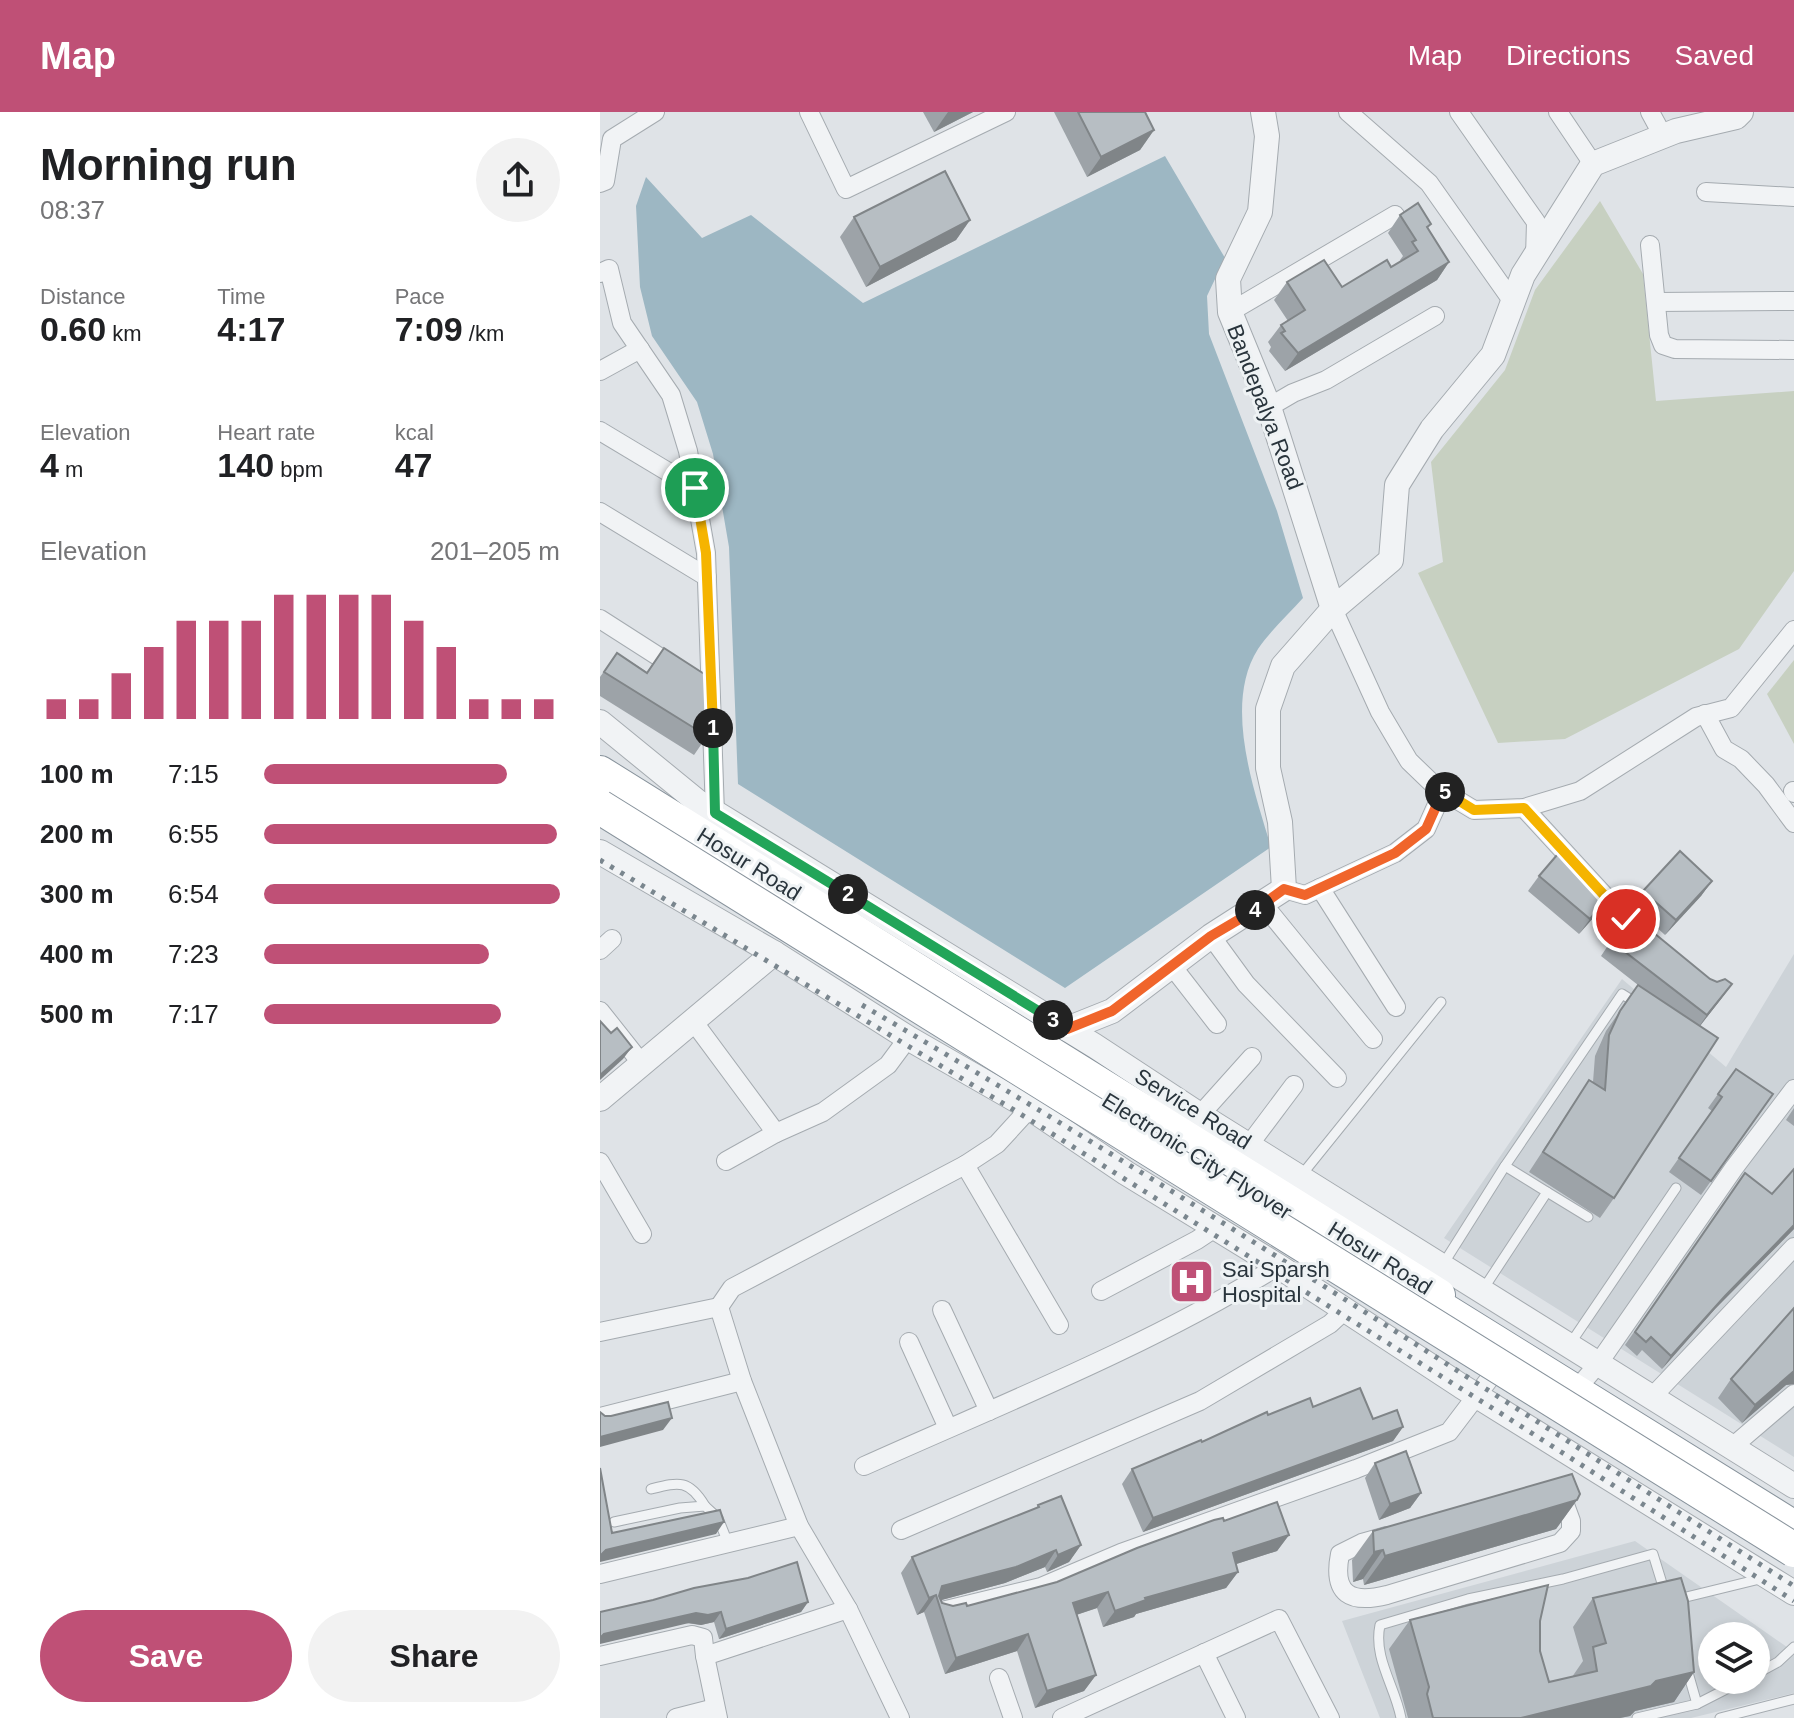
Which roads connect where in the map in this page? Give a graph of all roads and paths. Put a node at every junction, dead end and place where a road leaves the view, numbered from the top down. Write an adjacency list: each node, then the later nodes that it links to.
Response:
1 (655, 112): 13 (street)
2 (809, 112): 3 (street)
3 (1006, 112)
4 (1263, 112): 23 (street, Bandepalya Road)
5 (1348, 112): 21 (street)
6 (1459, 112): 18 (street)
7 (1558, 112): 12 (street)
8 (1650, 112): 11 (street)
9 (1741, 112): 10 (street)
10 (1707, 117): 11 (street)
11 (1663, 136): 12 (street)
12 (1593, 164): 18 (street)
13 (600, 183)
14 (1706, 192): 15 (street)
15 (1794, 197)
16 (1395, 215): 23 (street)
17 (1650, 245): 22 (street)
18 (1535, 257): 21 (street)
19 (600, 273): 25 (street)
20 (1794, 301): 22 (street)
21 (1513, 302): 33 (street)
22 (1656, 302): 26 (street)
23 (1230, 312): 28 (street, Bandepalya Road)
24 (1435, 316): 28 (street)
25 (640, 349): 27 (street); 30 (street)
26 (1794, 350)
27 (600, 371)
28 (1269, 407): 33 (street, Bandepalya Road)
29 (600, 431): 30 (street)
30 (695, 488): 32 (street)
31 (600, 512): 32 (street)
32 (707, 577): 36 (street)
33 (1333, 609): 41 (street); 49 (street)
34 (600, 619): 36 (street)
35 (1794, 630): 37 (street)
36 (711, 690): 44 (street)
37 (1705, 714): 43 (street); 45 (street)
38 (600, 722): 44 (street, Service Road)
39 (600, 772): 64 (highway, Hosur Road)
40 (600, 785): 115 (highway, Electronic City Flyover)
41 (1443, 791): 43 (street); 48 (street)
42 (600, 807): 119 (highway, Electronic City Flyover, bridge)
43 (1524, 808): 52 (street)
44 (715, 813): 64 (street, Service Road)
45 (1793, 818)
46 (600, 822): 71 (highway, Hosur Road)
47 (601, 855): 53 (street, Hosur Road)
48 (1320, 888): 49 (street); 56 (street)
49 (1284, 889): 50 (street)
50 (1263, 904): 51 (street); 63 (street)
51 (1211, 936): 54 (street); 68 (street)
52 (1661, 947)
53 (774, 953): 60 (street); 62 (street, Hosur Road)
54 (1172, 966): 59 (street); 61 (street)
55 (1441, 1002): 80 (lane)
56 (1396, 1007)
57 (1647, 1008): 79 (lane)
58 (600, 1011): 67 (street)
59 (1112, 1011): 64 (street); 65 (street)
60 (693, 1021): 67 (street); 74 (street)
61 (1217, 1024)
62 (908, 1038): 71 (street, Hosur Road); 74 (street)
63 (1373, 1039)
64 (1060, 1041): 65 (street, Service Road); 71 (highway); 98 (highway, Hosur Road)
65 (1095, 1046): 73 (street, Service Road)
66 (1252, 1057): 73 (street)
67 (642, 1064): 72 (street)
68 (1337, 1078)
69 (1294, 1085): 75 (street)
70 (1794, 1089): 98 (street)
71 (1029, 1098): 78 (street); 84 (street, Hosur Road); 100 (highway, Hosur Road)
72 (600, 1099)
73 (1200, 1115): 75 (street, Service Road)
74 (776, 1133): 76 (street)
75 (1249, 1145): 80 (street, Service Road)
76 (726, 1161)
77 (600, 1162): 85 (street)
78 (965, 1165): 91 (street); 94 (street)
79 (1505, 1166): 82 (lane); 88 (lane)
80 (1300, 1177): 88 (street, Service Road)
81 (1676, 1188): 97 (lane)
82 (1547, 1192): 83 (lane); 90 (lane)
83 (1588, 1217)
84 (1215, 1228): 87 (street, Hosur Road); 89 (street)
85 (642, 1234)
86 (1794, 1247): 102 (street)
87 (1278, 1266): 93 (street, Hosur Road); 103 (street)
88 (1442, 1266): 90 (street, Service Road)
89 (1101, 1291)
90 (1482, 1291): 97 (street, Service Road)
91 (719, 1307): 95 (street); 99 (street)
92 (942, 1310): 103 (street)
93 (1345, 1310): 100 (street, Hosur Road); 116 (street)
94 (1059, 1325)
95 (600, 1332)
96 (909, 1342): 105 (street)
97 (1569, 1345): 98 (street, Service Road)
98 (1590, 1374): 102 (street, Service Road); 112 (highway, Hosur Road)
99 (742, 1381): 104 (street); 114 (street)
100 (1483, 1386): 107 (street, Hosur Road); 120 (highway, Hosur Road); 124 (street)
101 (1794, 1394): 106 (street)
102 (1652, 1397): 106 (street, Service Road)
103 (989, 1411): 105 (street)
104 (600, 1417)
105 (948, 1428): 108 (street)
106 (1731, 1448): 109 (street, Service Road)
107 (1578, 1459): 117 (street); 120 (street, Hosur Road)
108 (864, 1466)
109 (1794, 1486)
110 (651, 1489): 111 (lane)
111 (705, 1506): 113 (lane); 118 (lane)
112 (1794, 1516)
113 (614, 1522)
114 (799, 1526): 118 (street); 123 (street)
115 (1794, 1528)
116 (901, 1530)
117 (1408, 1530)
118 (728, 1543): 121 (street)
119 (1794, 1550)
120 (1781, 1571): 122 (street, Hosur Road); 142 (lane)
121 (600, 1574)
122 (1794, 1593)
123 (848, 1609): 128 (street); 137 (street)
124 (939, 1611)
125 (1794, 1647): 130 (lane)
126 (1204, 1653): 139 (street); 140 (street); 141 (street)
127 (600, 1656): 128 (street)
128 (705, 1656): 135 (street)
129 (1684, 1660): 134 (lane)
130 (1770, 1666)
131 (999, 1678): 138 (street)
132 (1717, 1694): 134 (lane)
133 (1794, 1699): 144 (lane)
134 (1697, 1704): 143 (lane)
135 (717, 1713): 136 (street)
136 (676, 1718)
137 (900, 1718)
138 (1013, 1718)
139 (1062, 1718)
140 (1236, 1718)
141 (1330, 1718)
142 (1401, 1718)
143 (1637, 1718)
144 (1720, 1718)

